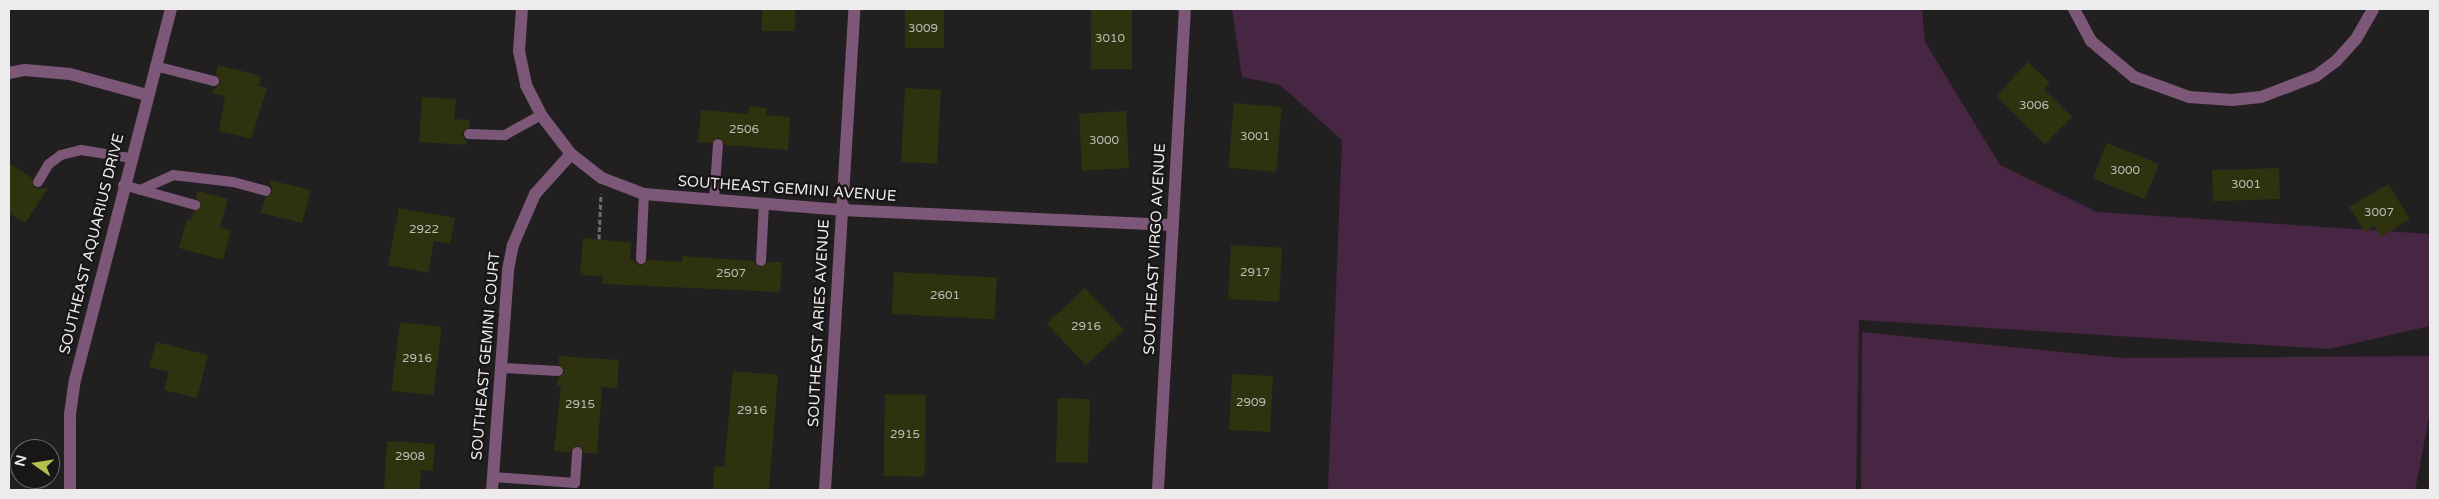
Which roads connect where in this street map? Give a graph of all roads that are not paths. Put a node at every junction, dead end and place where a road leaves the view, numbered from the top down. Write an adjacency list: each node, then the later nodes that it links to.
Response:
1 (171, 9): 7 (street, SOUTHEAST AQUARIUS DRIVE)
2 (522, 9): 11 (street, SOUTHEAST GEMINI AVENUE)
3 (854, 9): 24 (street, SOUTHEAST ARIES AVENUE)
4 (1185, 9): 25 (street, SOUTHEAST VIRGO AVENUE)
5 (2074, 9): 6 (street)
6 (2373, 9)
7 (155, 66): 9 (lane); 10 (street, SOUTHEAST AQUARIUS DRIVE)
8 (9, 73): 10 (street)
9 (214, 81)
10 (148, 95): 15 (street, SOUTHEAST AQUARIUS DRIVE)
11 (541, 115): 12 (lane); 14 (street, SOUTHEAST GEMINI AVENUE)
12 (469, 134)
13 (718, 144): 21 (lane)
14 (571, 154): 20 (street, SOUTHEAST GEMINI AVENUE); 28 (street, SOUTHEAST GEMINI COURT)
15 (131, 158): 16 (lane); 17 (street, SOUTHEAST AQUARIUS DRIVE)
16 (38, 182)
17 (123, 185): 18 (lane); 32 (street, SOUTHEAST AQUARIUS DRIVE)
18 (140, 190): 19 (lane); 23 (lane)
19 (266, 191)
20 (644, 194): 21 (street, SOUTHEAST GEMINI AVENUE); 26 (lane)
21 (714, 200): 22 (street, SOUTHEAST GEMINI AVENUE)
22 (764, 204): 24 (street, SOUTHEAST GEMINI AVENUE); 27 (lane)
23 (195, 205)
24 (842, 210): 25 (street, SOUTHEAST GEMINI AVENUE); 33 (street, SOUTHEAST ARIES AVENUE)
25 (1172, 224): 34 (street, SOUTHEAST VIRGO AVENUE)
26 (641, 259)
27 (761, 261)
28 (501, 368): 29 (lane); 31 (street, SOUTHEAST GEMINI COURT)
29 (558, 371)
30 (577, 452): 31 (lane)
31 (492, 484)
32 (70, 490)
33 (825, 490)
34 (1158, 490)

